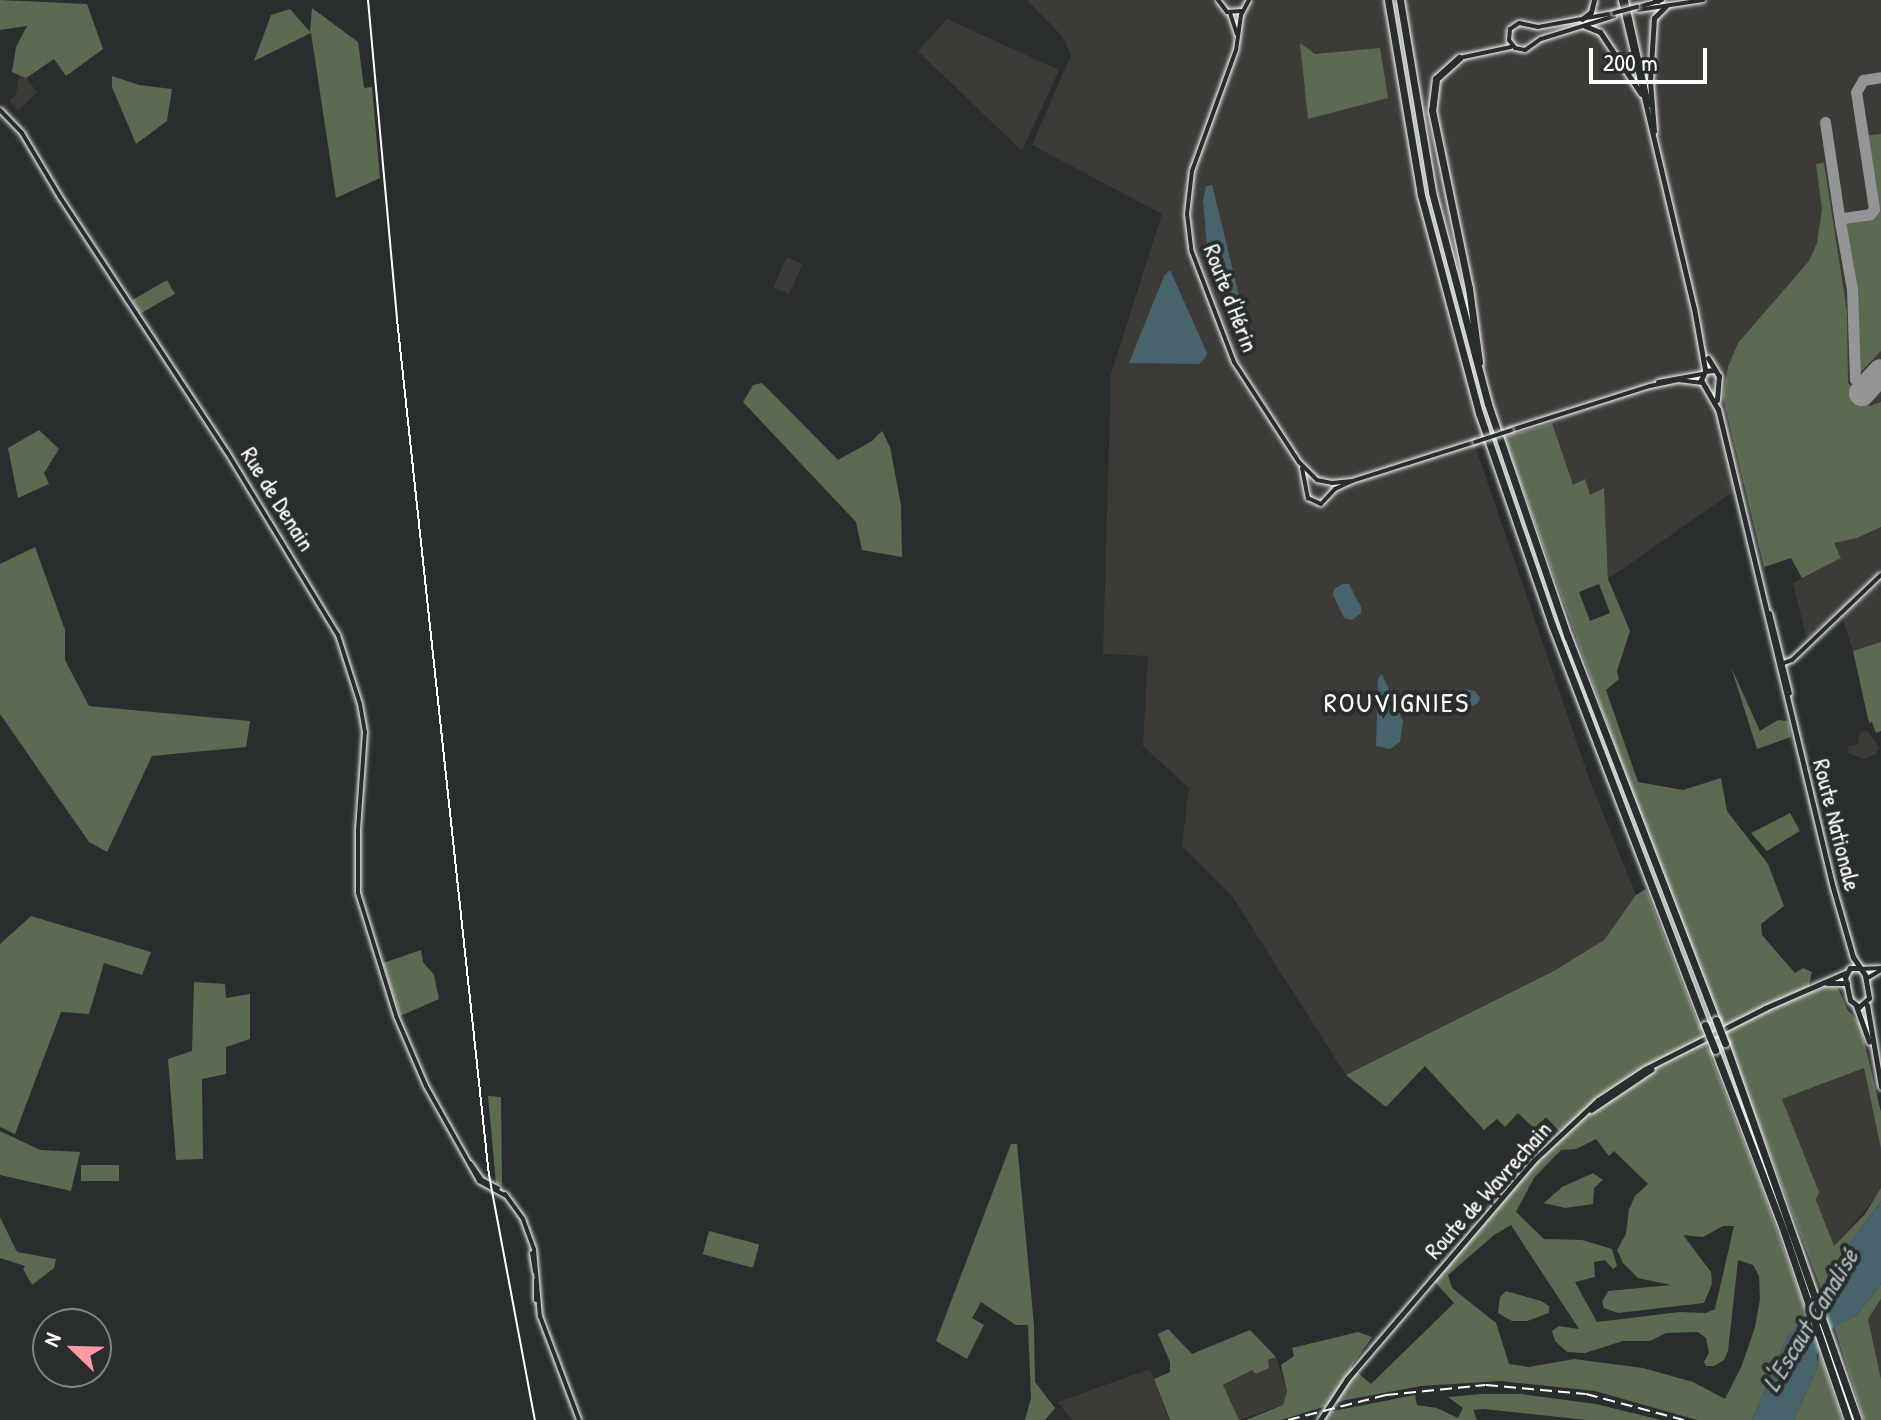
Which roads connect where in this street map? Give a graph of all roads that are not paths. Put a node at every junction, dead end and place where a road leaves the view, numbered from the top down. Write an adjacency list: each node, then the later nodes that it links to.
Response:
1 (1218, 0): 10 (street)
2 (1249, 0): 9 (street)
3 (1388, 0): 53 (highway, bridge)
4 (1400, 0): 30 (highway)
5 (1594, 0): 12 (main road)
6 (1623, 0): 19 (main road); 21 (main road)
7 (1703, 0): 8 (street)
8 (1660, 2): 11 (street, bridge); 21 (main road)
9 (1243, 10): 10 (street); 15 (street, Route d'Hérin)
10 (1230, 13): 15 (street)
11 (1614, 14): 12 (street); 14 (street)
12 (1582, 19): 13 (street)
13 (1531, 26): 16 (street); 17 (street)
14 (1585, 26): 16 (street); 19 (main road)
15 (1237, 41): 32 (street, Route d'Hérin)
16 (1534, 42): 17 (street)
17 (1514, 47): 18 (street)
18 (1459, 58): 30 (highway)
19 (1643, 99): 22 (main road)
20 (0, 110): 51 (street, Rue de Denain)
21 (1654, 131): 22 (main road)
22 (1665, 187): 23 (main road)
23 (1694, 308): 24 (main road); 25 (main road)
24 (1714, 370): 25 (main road); 27 (main road)
25 (1703, 372): 26 (main road); 28 (street)
26 (1701, 383): 28 (street); 29 (main road)
27 (1717, 385): 29 (main road); 31 (main road)
28 (1650, 386): 34 (street, bridge)
29 (1707, 387): 31 (main road, Route Nationale)
30 (1488, 404): 54 (highway, bridge)
31 (1718, 409): 39 (main road, Route Nationale)
32 (1299, 462): 33 (street, Route d'Hérin); 36 (street, Route d'Hérin)
33 (1317, 480): 35 (street); 36 (street)
34 (1352, 481): 35 (street); 37 (street)
35 (1326, 482): 37 (street)
36 (1307, 487): 37 (street)
37 (1331, 493)
38 (1881, 575): 39 (street)
39 (1780, 662): 40 (main road, Route Nationale)
40 (1847, 941): 41 (main road, Route Nationale); 43 (main road, Route Nationale)
41 (1860, 968): 42 (street); 43 (main road, Route de Wavrechain); 44 (main road, Route Nationale)
42 (1881, 969): 44 (street)
43 (1847, 971): 45 (main road, Route Nationale); 46 (main road, Route de Wavrechain)
44 (1865, 982): 47 (main road, Route Nationale)
45 (1847, 983): 46 (main road, Route de Wavrechain); 48 (main road, Route Nationale)
46 (1818, 985): 52 (main road, Route de Wavrechain)
47 (1867, 1003): 48 (main road); 49 (main road, Route Nationale)
48 (1855, 1005): 49 (main road, Route Nationale)
49 (1874, 1058): 50 (main road)
50 (1881, 1087)
51 (579, 1420)
52 (1320, 1420)
53 (1848, 1420)
54 (1858, 1420)

